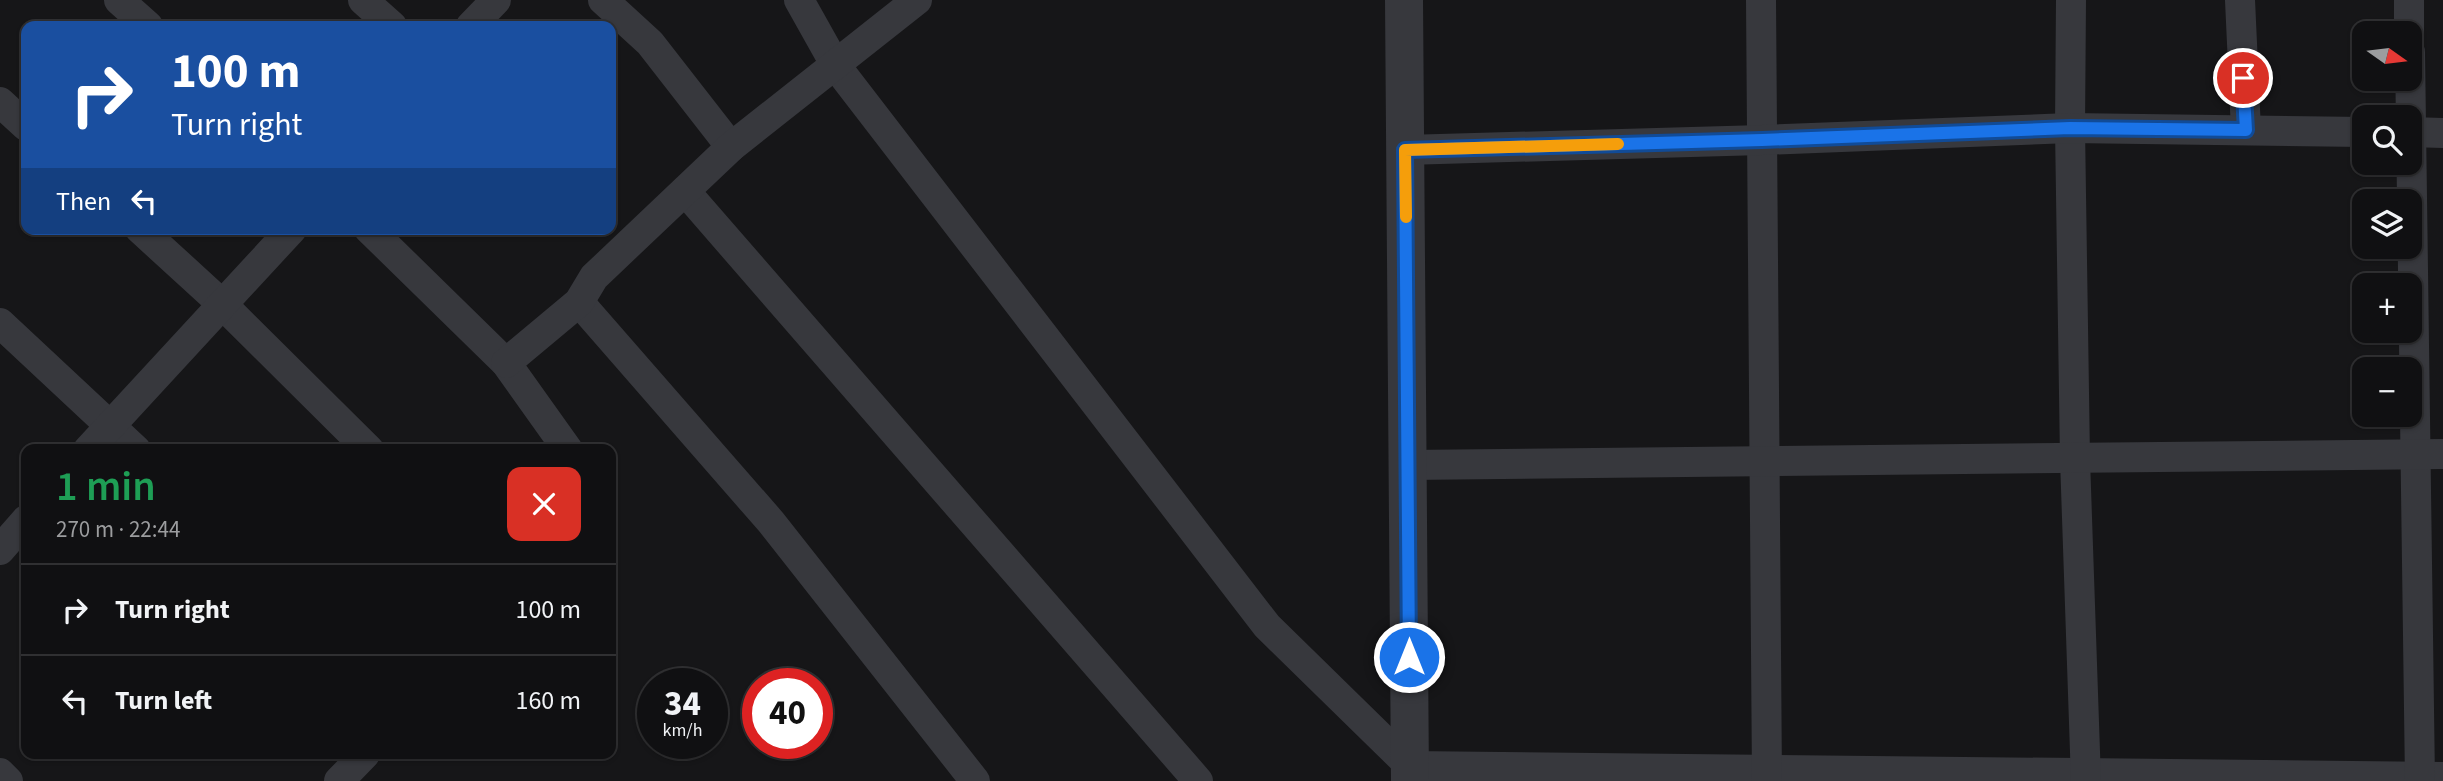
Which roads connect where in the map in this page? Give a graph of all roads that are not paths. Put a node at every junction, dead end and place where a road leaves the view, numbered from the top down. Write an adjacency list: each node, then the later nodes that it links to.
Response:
1 (119, 0): 12 (street)
2 (363, 0): 13 (street)
3 (496, 0): 14 (street)
4 (603, 0): 25 (street)
5 (799, 0): 16 (street)
6 (917, 0): 16 (street)
7 (1404, 0): 26 (street)
8 (1760, 0): 24 (street)
9 (2071, 0): 19 (street)
10 (2240, 0): 20 (street)
11 (2409, 0): 15 (street)
12 (142, 21)
13 (386, 21)
14 (476, 21)
15 (2410, 21)
16 (835, 66): 25 (street); 49 (street)
17 (0, 102): 18 (street)
18 (21, 121)
19 (2070, 128): 20 (street); 24 (street); 42 (street)
20 (2246, 130): 21 (street)
21 (2352, 132)
22 (2422, 132): 23 (street)
23 (2443, 132)
24 (1762, 140): 26 (street); 43 (street)
25 (731, 147): 28 (street)
26 (1405, 150): 44 (street)
27 (2413, 175): 41 (street)
28 (685, 191): 32 (street); 56 (street)
29 (147, 235): 33 (street)
30 (286, 235): 33 (street)
31 (375, 235): 35 (street)
32 (579, 302): 35 (street); 55 (street)
33 (222, 304): 36 (street); 39 (street)
34 (0, 323): 36 (street)
35 (506, 363): 40 (street)
36 (110, 424): 37 (street); 38 (street)
37 (93, 444)
38 (130, 444)
39 (363, 444)
40 (564, 444)
41 (2429, 455): 42 (street); 52 (street)
42 (2075, 458): 43 (street); 51 (street)
43 (1765, 461): 44 (street); 50 (street)
44 (1408, 465): 49 (street)
45 (21, 526): 46 (street)
46 (0, 550)
47 (360, 759): 54 (street)
48 (0, 773): 53 (street)
49 (1410, 774): 50 (street)
50 (1767, 776): 51 (street)
51 (2086, 777): 52 (street)
52 (2428, 778)
53 (8, 781)
54 (340, 781)
55 (975, 781)
56 (1198, 781)

